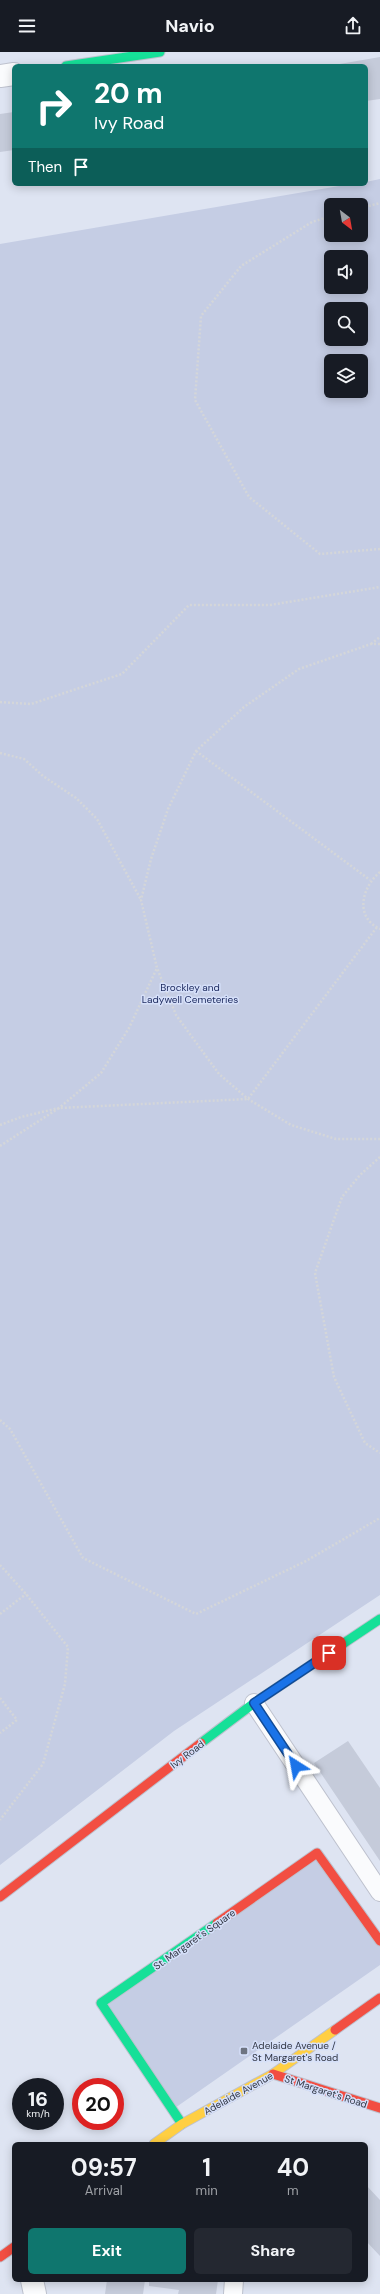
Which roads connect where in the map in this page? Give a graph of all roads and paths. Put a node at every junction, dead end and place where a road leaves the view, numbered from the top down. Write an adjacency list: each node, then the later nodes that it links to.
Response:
1 (160, 52): 2 (street)
2 (79, 64)
3 (12, 74): 4 (street)
4 (0, 76)
5 (380, 203): 6 (path)
6 (368, 206)
7 (324, 218): 8 (path)
8 (380, 549)
9 (380, 587): 13 (path)
10 (380, 637): 11 (path)
11 (371, 644): 12 (path); 14 (path)
12 (380, 644)
13 (0, 702)
14 (196, 751): 17 (path); 18 (path)
15 (0, 753): 18 (path)
16 (380, 872): 17 (path)
17 (370, 880): 19 (path)
18 (141, 900): 21 (path)
19 (376, 927): 20 (path); 22 (path)
20 (380, 929)
21 (157, 968): 22 (path); 23 (path)
22 (248, 1099): 23 (path); 25 (path)
23 (59, 1108): 24 (path); 26 (path)
24 (0, 1125)
25 (380, 1140)
26 (0, 1146)
27 (380, 1157): 29 (path)
28 (0, 1420): 30 (path)
29 (380, 1453)
30 (380, 1518)
31 (0, 1565): 32 (path)
32 (26, 1594): 33 (path); 38 (path)
33 (0, 1614)
34 (380, 1619): 36 (street, Ivy Road)
35 (0, 1698): 37 (path)
36 (254, 1703): 39 (lane); 40 (street, Ivy Road)
37 (0, 1732)
38 (0, 1820)
39 (380, 1892)
40 (0, 1897)
41 (380, 1941): 45 (street, St. Margaret's Square)
42 (380, 1998): 43 (street, Adelaide Avenue)
43 (273, 2074): 44 (street, St Margaret's Road); 45 (street, Adelaide Avenue)
44 (380, 2108)
45 (182, 2124): 46 (street, Adelaide Avenue)
46 (157, 2142)
47 (12, 2248): 48 (street)
48 (0, 2257)
49 (32, 2282): 51 (street)
50 (234, 2282): 52 (lane)
51 (35, 2294)
52 (233, 2294)

